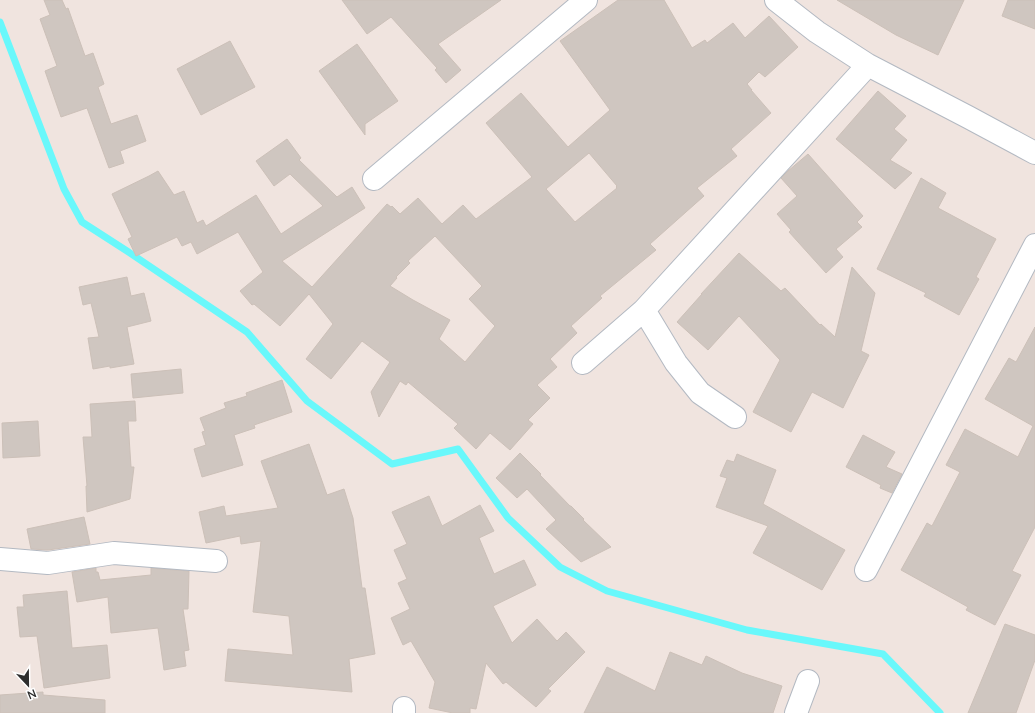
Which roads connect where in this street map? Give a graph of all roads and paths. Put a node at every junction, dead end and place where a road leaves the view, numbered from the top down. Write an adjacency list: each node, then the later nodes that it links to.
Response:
1 (586, 0): 5 (street)
2 (776, 0): 3 (street)
3 (868, 65): 4 (street); 7 (street)
4 (1035, 153)
5 (374, 179)
6 (1035, 246): 12 (street)
7 (644, 310): 8 (street); 9 (street)
8 (583, 363)
9 (735, 417)
10 (0, 559): 11 (street)
11 (216, 561)
12 (866, 570)
13 (808, 681): 14 (street)
14 (796, 713)

